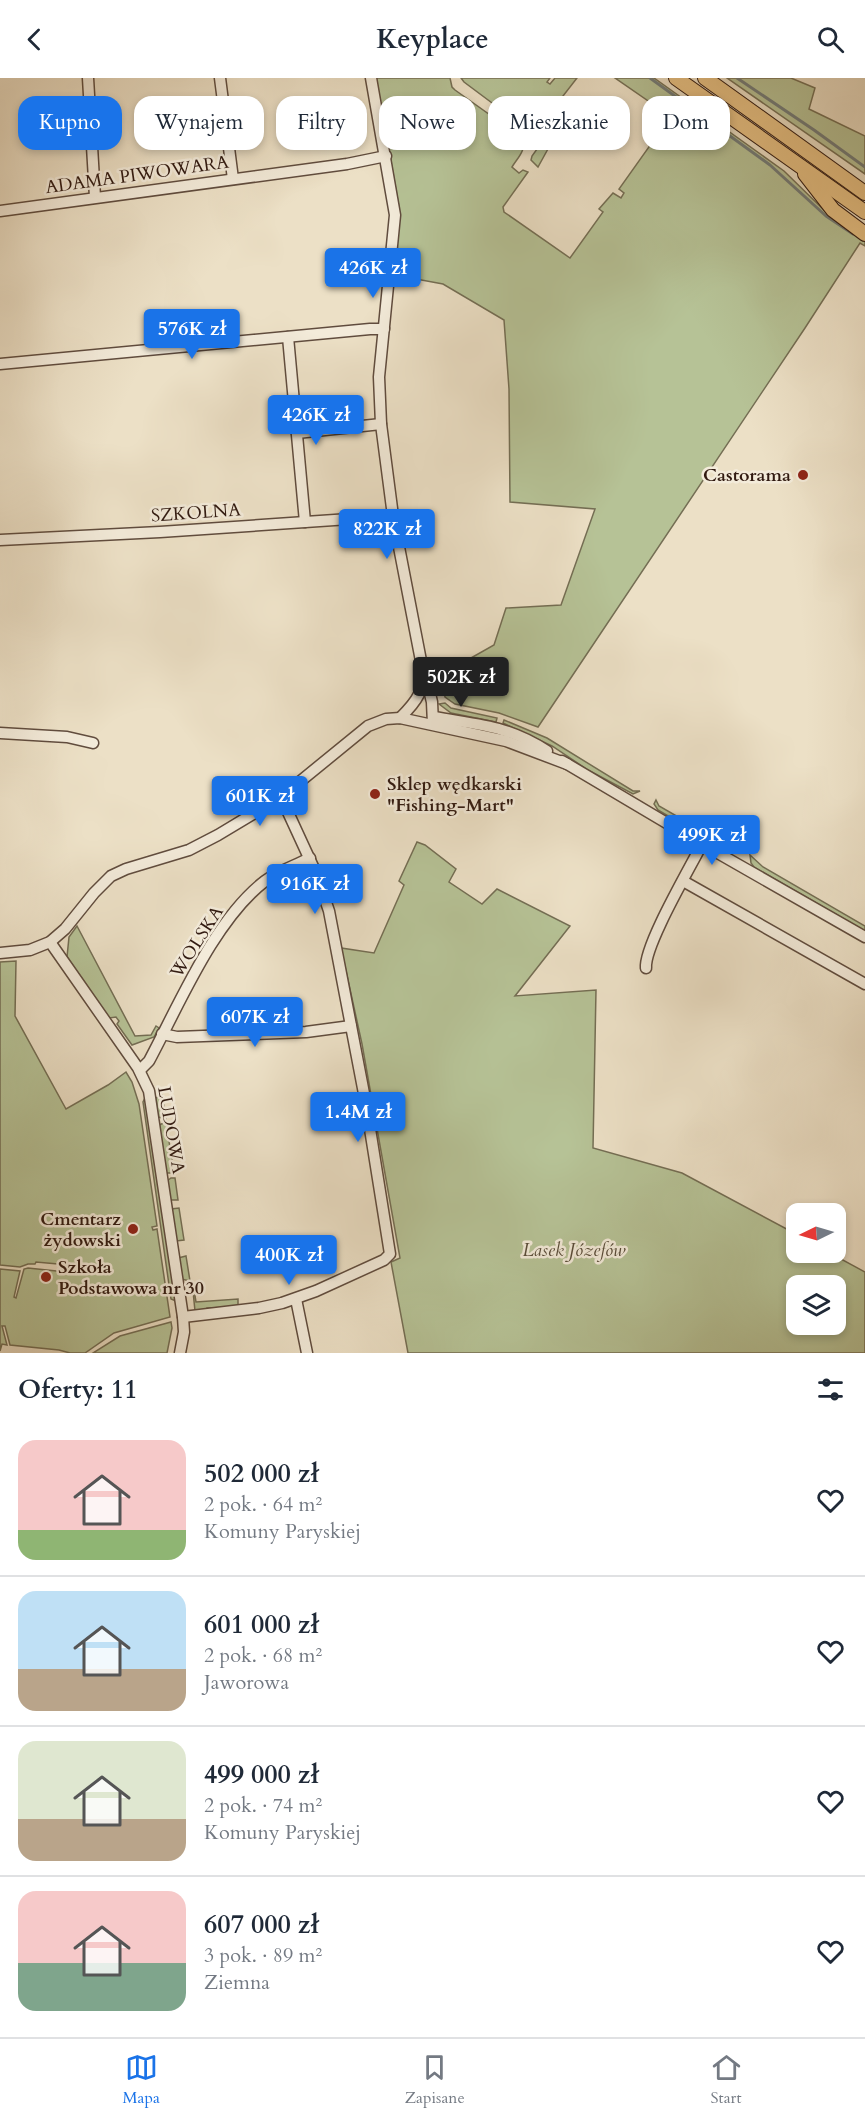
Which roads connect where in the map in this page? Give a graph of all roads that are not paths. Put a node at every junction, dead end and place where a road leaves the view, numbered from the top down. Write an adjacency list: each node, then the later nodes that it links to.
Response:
1 (88, 78): 10 (street)
2 (220, 78): 8 (street)
3 (371, 78): 6 (street)
4 (676, 78): 7 (main road)
5 (705, 78): 9 (main road)
6 (386, 156): 8 (street, ADAMA PIWOWARA); 14 (street)
7 (799, 165): 12 (main road); 13 (main road)
8 (233, 178): 10 (street, ADAMA PIWOWARA)
9 (865, 193)
10 (95, 197): 11 (street, ADAMA PIWOWARA)
11 (0, 211)
12 (865, 212)
13 (865, 234)
14 (384, 329): 15 (street); 17 (street)
15 (288, 337): 16 (street); 18 (street)
16 (0, 364)
17 (381, 424): 18 (street); 19 (street)
18 (297, 434): 20 (street)
19 (393, 516): 20 (street, SZKOLNA); 22 (street)
20 (305, 522): 21 (street, SZKOLNA)
21 (0, 540)
22 (422, 666): 23 (street); 24 (street)
23 (400, 718): 24 (street); 27 (street)
24 (433, 721): 28 (street)
25 (0, 733): 26 (street)
26 (93, 743)
27 (281, 797): 29 (street); 32 (street)
28 (702, 844): 30 (street); 31 (street)
29 (310, 858): 36 (street); 37 (street, WOLSKA)
30 (683, 881): 34 (street); 35 (street)
31 (865, 937)
32 (51, 942): 33 (street); 38 (street, LUDOWA)
33 (0, 953)
34 (646, 968)
35 (865, 984)
36 (351, 1026): 37 (street); 39 (street)
37 (162, 1034): 38 (street, WOLSKA)
38 (140, 1070): 40 (street, LUDOWA)
39 (296, 1299): 40 (street); 42 (street)
40 (183, 1317): 41 (street, LUDOWA)
41 (180, 1353)
42 (307, 1353)

